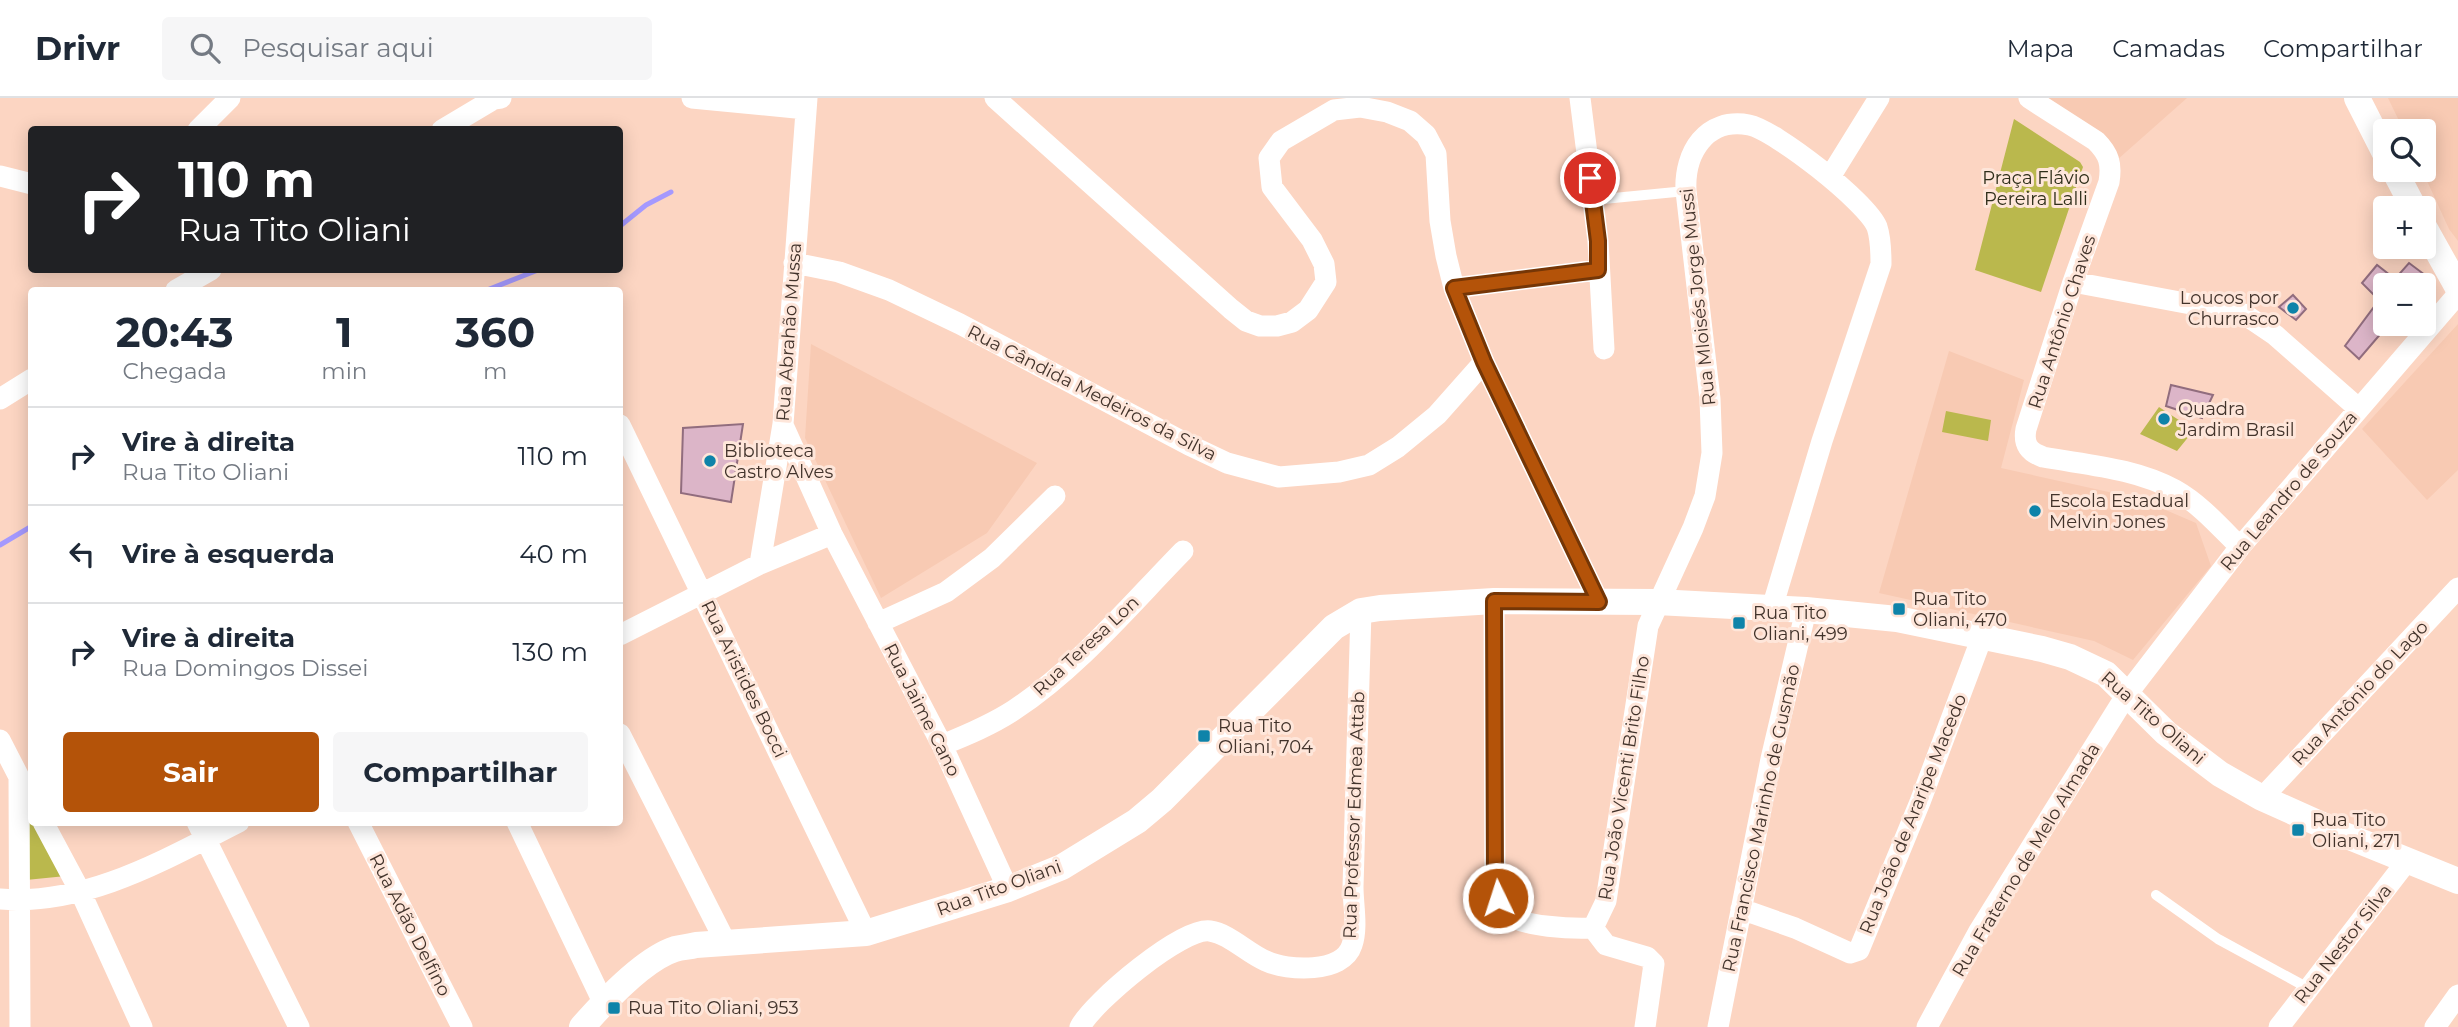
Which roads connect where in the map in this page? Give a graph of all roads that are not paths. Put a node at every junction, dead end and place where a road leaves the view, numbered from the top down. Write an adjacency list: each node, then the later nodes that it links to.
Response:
1 (230, 98): 11 (street)
2 (494, 98): 3 (street); 12 (street)
3 (501, 98)
4 (692, 98): 10 (street)
5 (995, 98): 25 (street)
6 (1580, 98): 18 (street)
7 (1879, 98): 15 (street)
8 (2029, 98): 23 (street, Rua Antônio Chaves)
9 (2357, 98): 13 (street)
10 (807, 104): 20 (street, Rua Abrahão Mussa)
11 (202, 126)
12 (448, 126)
13 (2373, 129)
14 (0, 176): 16 (street)
15 (1830, 177): 17 (street, Rua Mloisés Jorge Mussi); 44 (street, Rua Mloisés Jorge Mussi)
16 (28, 183)
17 (1686, 191): 18 (lane); 43 (street, Rua Mloisés Jorge Mussi)
18 (1593, 200): 21 (street)
19 (2436, 249): 26 (street)
20 (794, 263): 28 (street, Rua Cândida Medeiros da Silva); 32 (street, Rua Abrahão Mussa)
21 (1598, 270): 25 (street); 27 (street)
22 (206, 273): 24 (street)
23 (2073, 282): 31 (street); 36 (street, Rua Antônio Chaves)
24 (181, 287)
25 (1454, 288): 28 (street)
26 (2458, 291): 31 (street, Rua Leandro de Souza)
27 (1604, 349)
28 (1484, 362): 42 (street)
29 (28, 381): 30 (street)
30 (0, 398)
31 (2359, 409): 36 (street, Rua Leandro de Souza)
32 (783, 424): 35 (street, Rua Jaime Cano); 38 (street, Rua Abrahão Mussa)
33 (623, 431): 40 (street, Rua Aristides Bocci)
34 (1055, 496): 47 (street)
35 (832, 534): 38 (street); 47 (street, Rua Jaime Cano)
36 (2241, 547): 50 (street, Rua Leandro de Souza)
37 (1183, 551): 53 (street, Rua Teresa Lon)
38 (760, 564): 40 (street)
39 (2458, 588): 56 (street, Rua Antônio do Lago)
40 (702, 593): 48 (street); 70 (street, Rua Aristides Bocci)
41 (1494, 601): 42 (street, Rua Tito Oliani); 46 (street, Rua Tito Oliani); 69 (street)
42 (1599, 602): 43 (street, Rua Tito Oliani)
43 (1657, 602): 44 (street, Rua Tito Oliani); 69 (street, Rua João Vicenti Brito Filho)
44 (1772, 608): 45 (street, Rua Tito Oliani)
45 (1806, 610): 49 (street, Rua Tito Oliani); 68 (street, Rua Francisco Marinho de Gusmão)
46 (1361, 611): 64 (street, Rua Tito Oliani); 80 (street, Rua Professor Edmea Attab)
47 (878, 623): 53 (street, Rua Jaime Cano)
48 (623, 633)
49 (1982, 637): 50 (street, Rua Tito Oliani); 68 (street, Rua João de Araripe Macedo)
50 (2127, 694): 56 (street, Rua Tito Oliani); 83 (street, Rua Fraterno de Melo Almada)
51 (0, 740): 54 (street)
52 (623, 740): 71 (street)
53 (942, 745): 64 (street, Rua Jaime Cano)
54 (19, 777): 55 (street); 67 (street)
55 (28, 794)
56 (2262, 797): 62 (street, Rua Tito Oliani)
57 (45, 826): 65 (street)
58 (222, 826): 61 (street)
59 (360, 826): 78 (street, Rua Adão Delfino)
60 (519, 826): 74 (street)
61 (201, 831): 65 (street); 77 (street)
62 (2407, 861): 63 (street, Rua Tito Oliani); 72 (street, Rua Nestor Silva)
63 (2458, 881)
64 (1008, 889): 70 (street, Rua Tito Oliani)
65 (81, 893): 67 (street); 76 (street)
66 (2156, 895): 72 (lane)
67 (9, 900): 75 (street)
68 (1741, 909): 82 (street, Rua Francisco Marinho de Gusmão)
69 (1592, 928): 81 (street)
70 (866, 933): 71 (street, Rua Tito Oliani)
71 (726, 943): 74 (street, Rua Tito Oliani)
72 (2308, 988): 84 (street, Rua Nestor Silva)
73 (2458, 995): 85 (street)
74 (603, 1002): 79 (street, Rua Tito Oliani)
75 (20, 1027)
76 (142, 1027)
77 (299, 1027)
78 (462, 1027)
79 (582, 1027)
80 (1080, 1027)
81 (1645, 1027)
82 (1718, 1027)
83 (1927, 1027)
84 (2278, 1027)
85 (2435, 1027)

